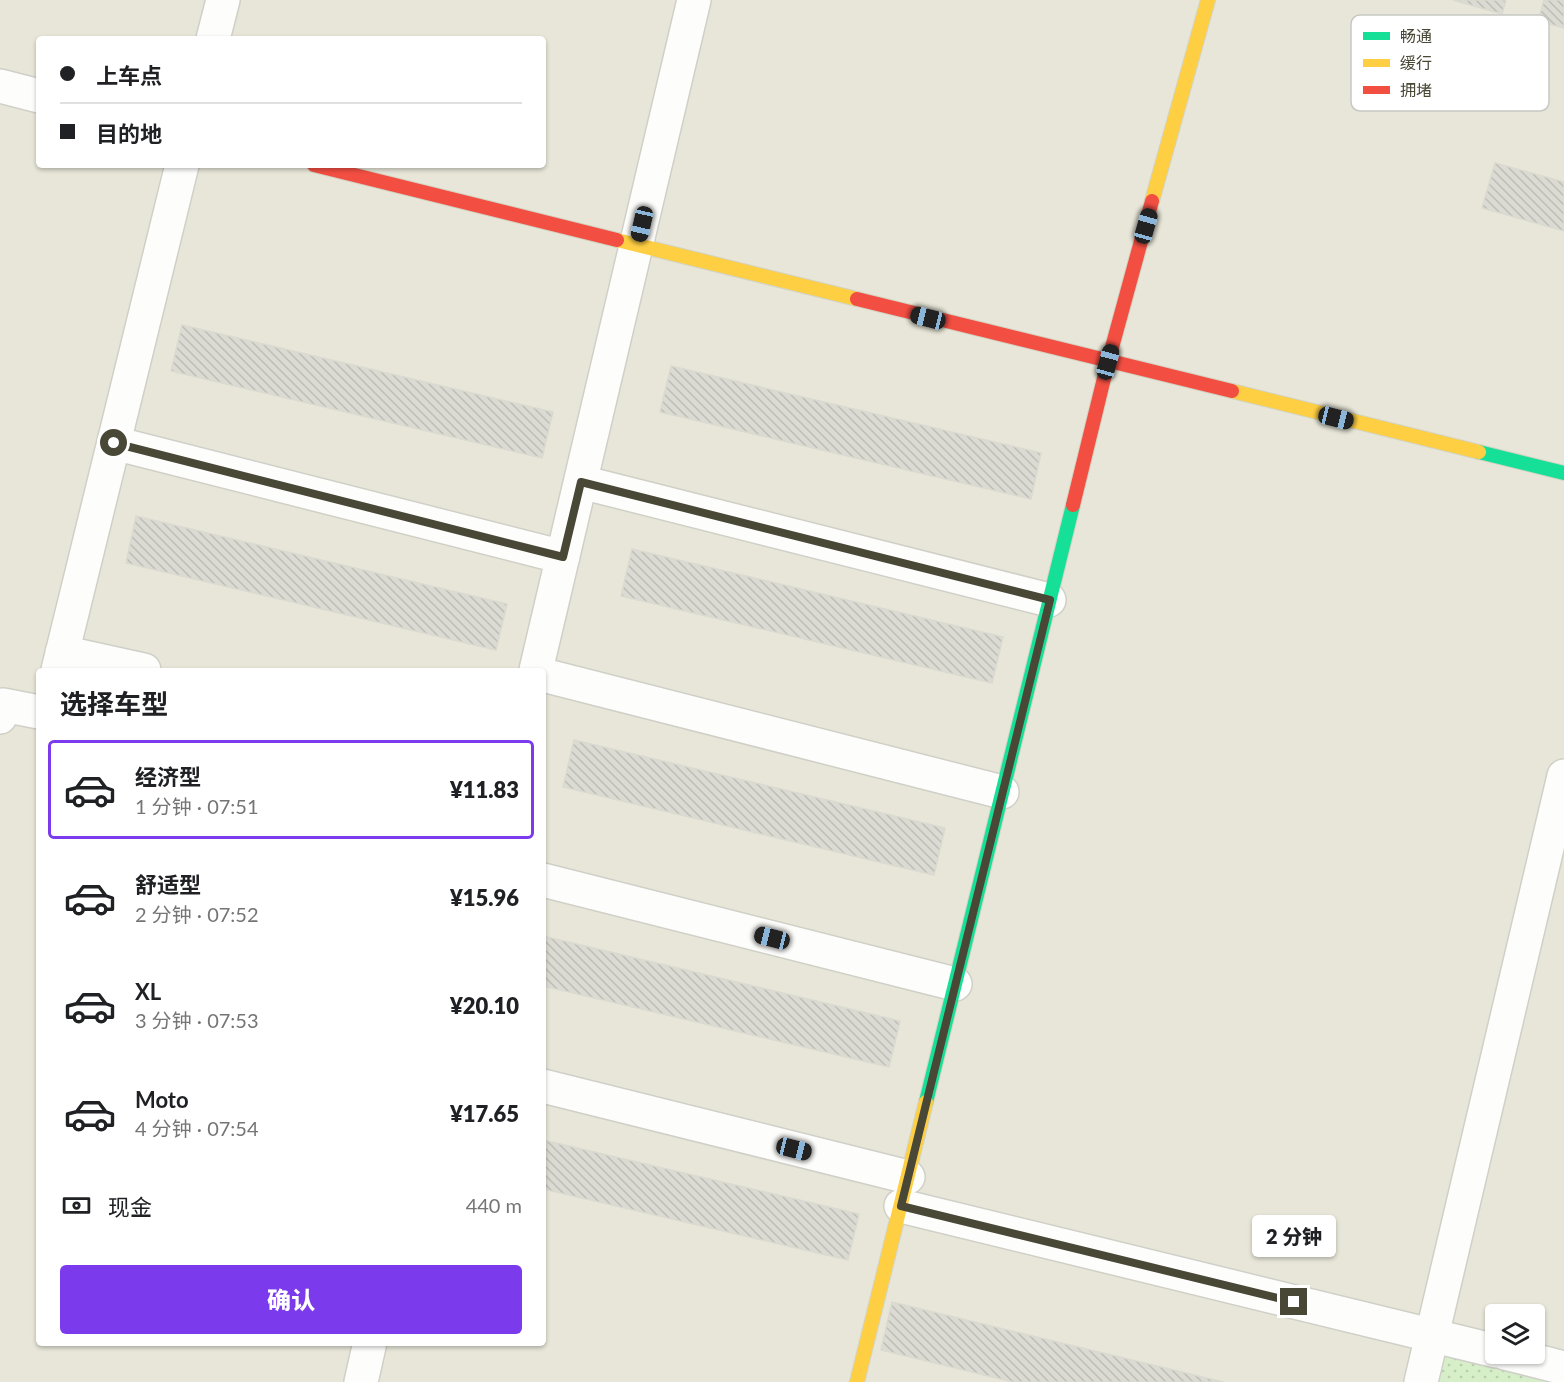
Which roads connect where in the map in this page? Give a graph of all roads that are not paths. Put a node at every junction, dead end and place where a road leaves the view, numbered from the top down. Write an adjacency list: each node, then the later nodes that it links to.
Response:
1 (223, 0): 4 (street)
2 (694, 0): 9 (street)
3 (1208, 0): 10 (street)
4 (214, 36)
5 (0, 86): 6 (street)
6 (36, 95)
7 (181, 168): 11 (street)
8 (326, 168): 9 (street)
9 (636, 246): 10 (street); 13 (street)
10 (1108, 362): 12 (street); 15 (street)
11 (114, 443): 14 (street); 16 (street)
12 (1564, 473)
13 (581, 482): 14 (street); 15 (street)
14 (563, 557): 18 (street)
15 (1050, 600): 23 (street)
16 (60, 661): 17 (street)
17 (125, 668)
18 (536, 668)
19 (546, 676): 23 (street)
20 (36, 711): 21 (street)
21 (0, 717)
22 (1564, 776): 28 (street)
23 (1002, 792): 25 (street)
24 (546, 881): 25 (street)
25 (955, 984): 27 (street)
26 (546, 1087): 27 (street)
27 (904, 1192): 28 (street); 34 (street)
28 (1432, 1335): 30 (street); 35 (street)
29 (369, 1346): 33 (street)
30 (1485, 1348)
31 (1545, 1363): 32 (street)
32 (1564, 1368)
33 (361, 1382)
34 (857, 1382)
35 (1421, 1382)

